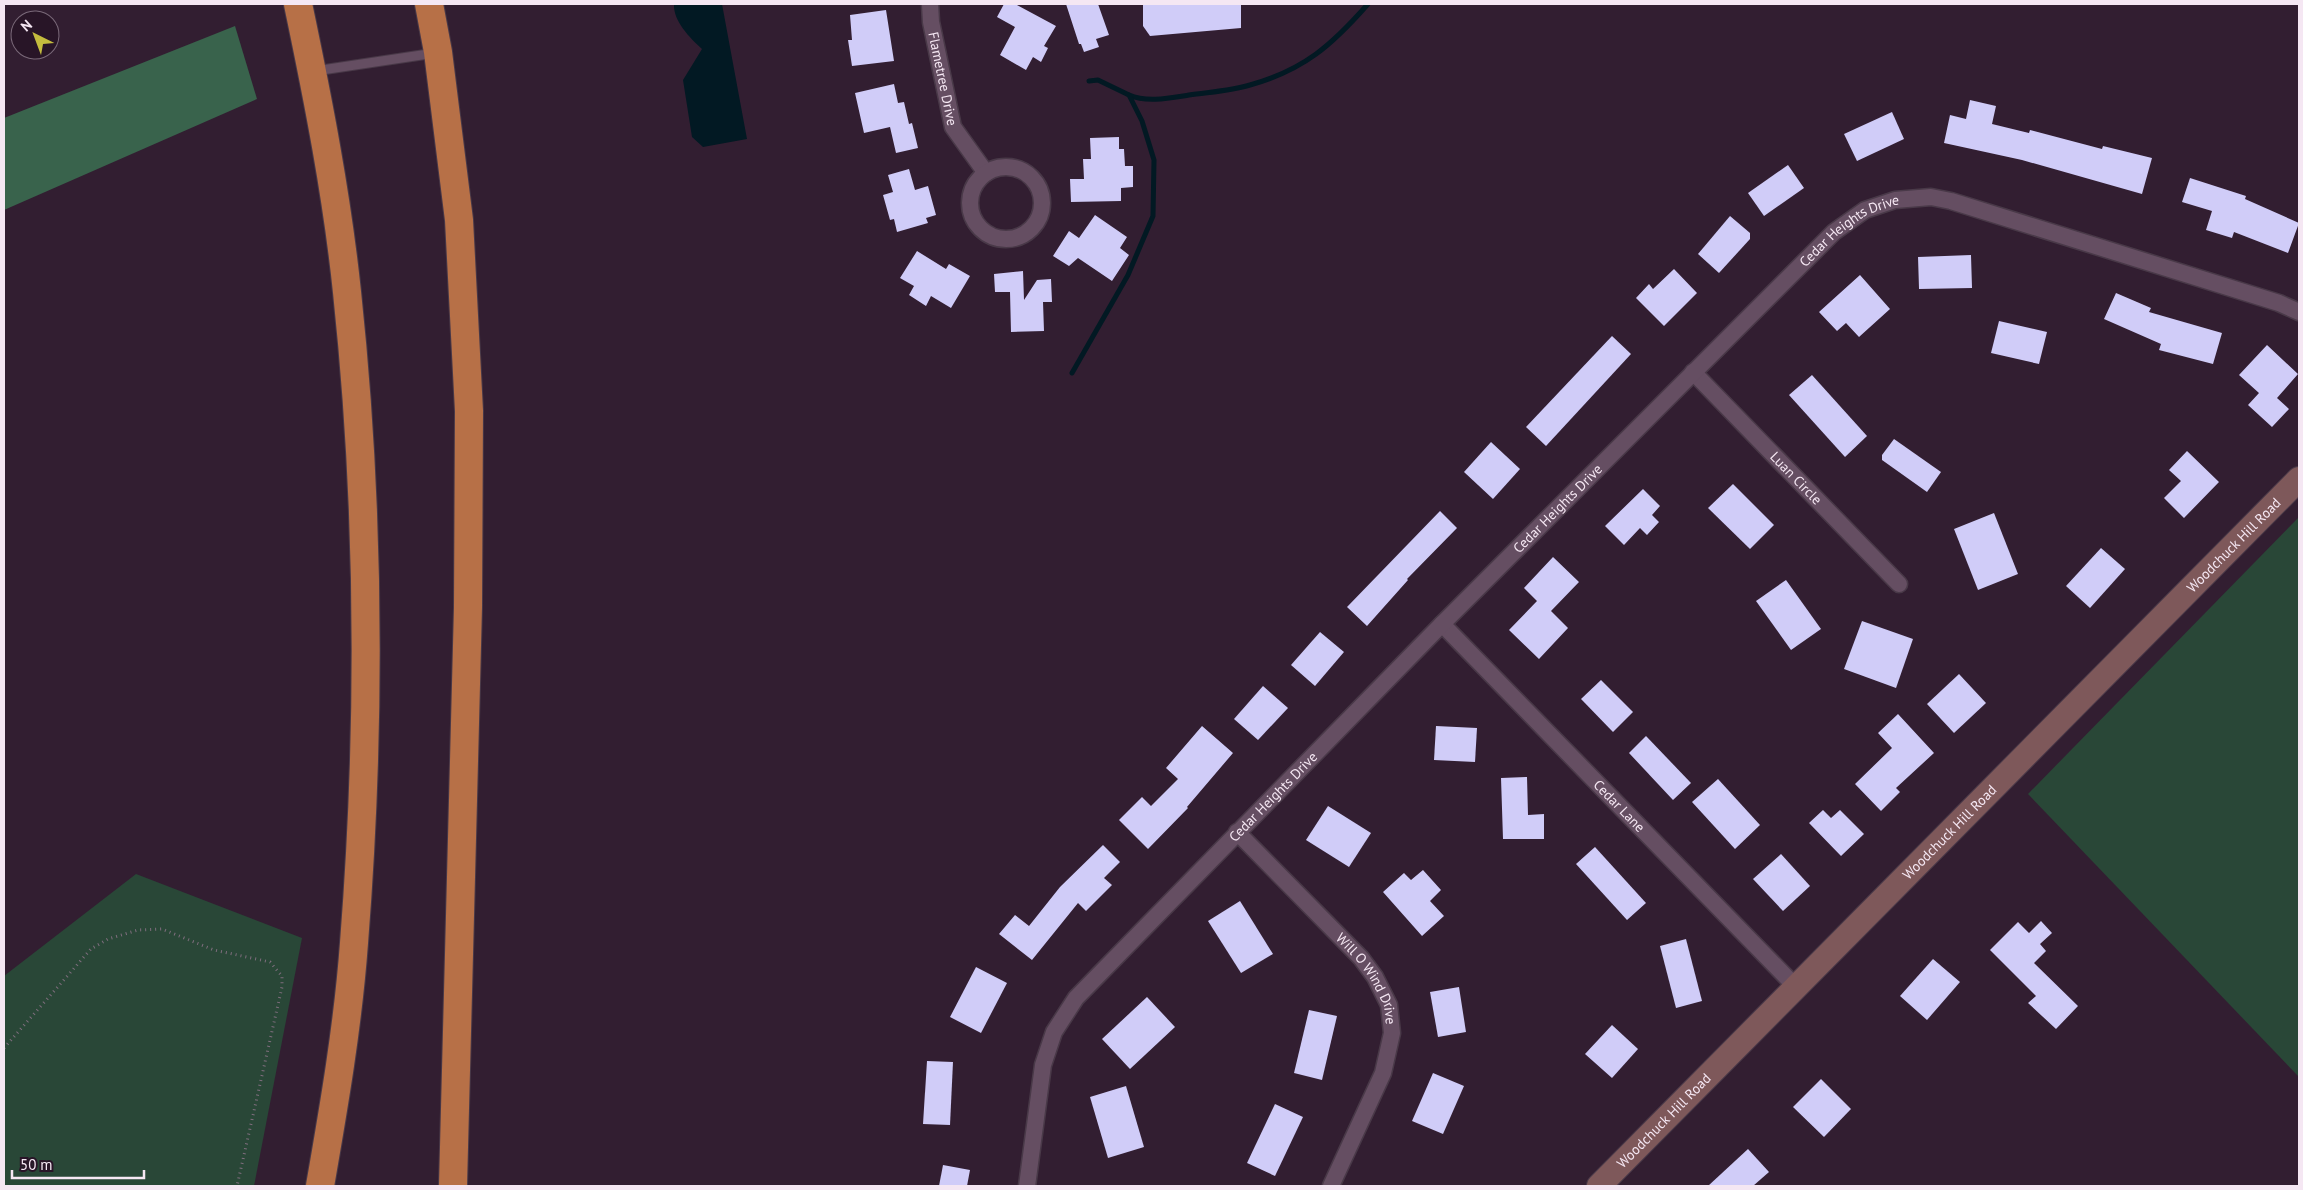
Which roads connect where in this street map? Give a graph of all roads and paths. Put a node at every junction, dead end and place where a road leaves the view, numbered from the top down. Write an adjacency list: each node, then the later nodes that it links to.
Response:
1 (298, 4): 5 (highway)
2 (429, 4): 4 (highway)
3 (930, 4): 6 (street, Flametree Drive)
4 (438, 52): 5 (lane); 17 (highway)
5 (312, 71): 16 (highway)
6 (986, 173): 6 (street)
7 (2299, 312): 8 (street, Cedar Heights Drive)
8 (1693, 372): 10 (street, Luan Circle); 11 (street, Cedar Heights Drive)
9 (2299, 479): 13 (street, Woodchuck Hill Road)
10 (1899, 584)
11 (1442, 624): 12 (street, Cedar Heights Drive); 13 (street, Cedar Lane)
12 (1237, 832): 18 (street, Cedar Heights Drive); 19 (street, Will O Wind Drive)
13 (1796, 987): 20 (street, Woodchuck Hill Road)
14 (4, 1048): 15 (path)
15 (237, 1186)
16 (320, 1186)
17 (453, 1186)
18 (1027, 1186)
19 (1331, 1186)
20 (1599, 1186)

